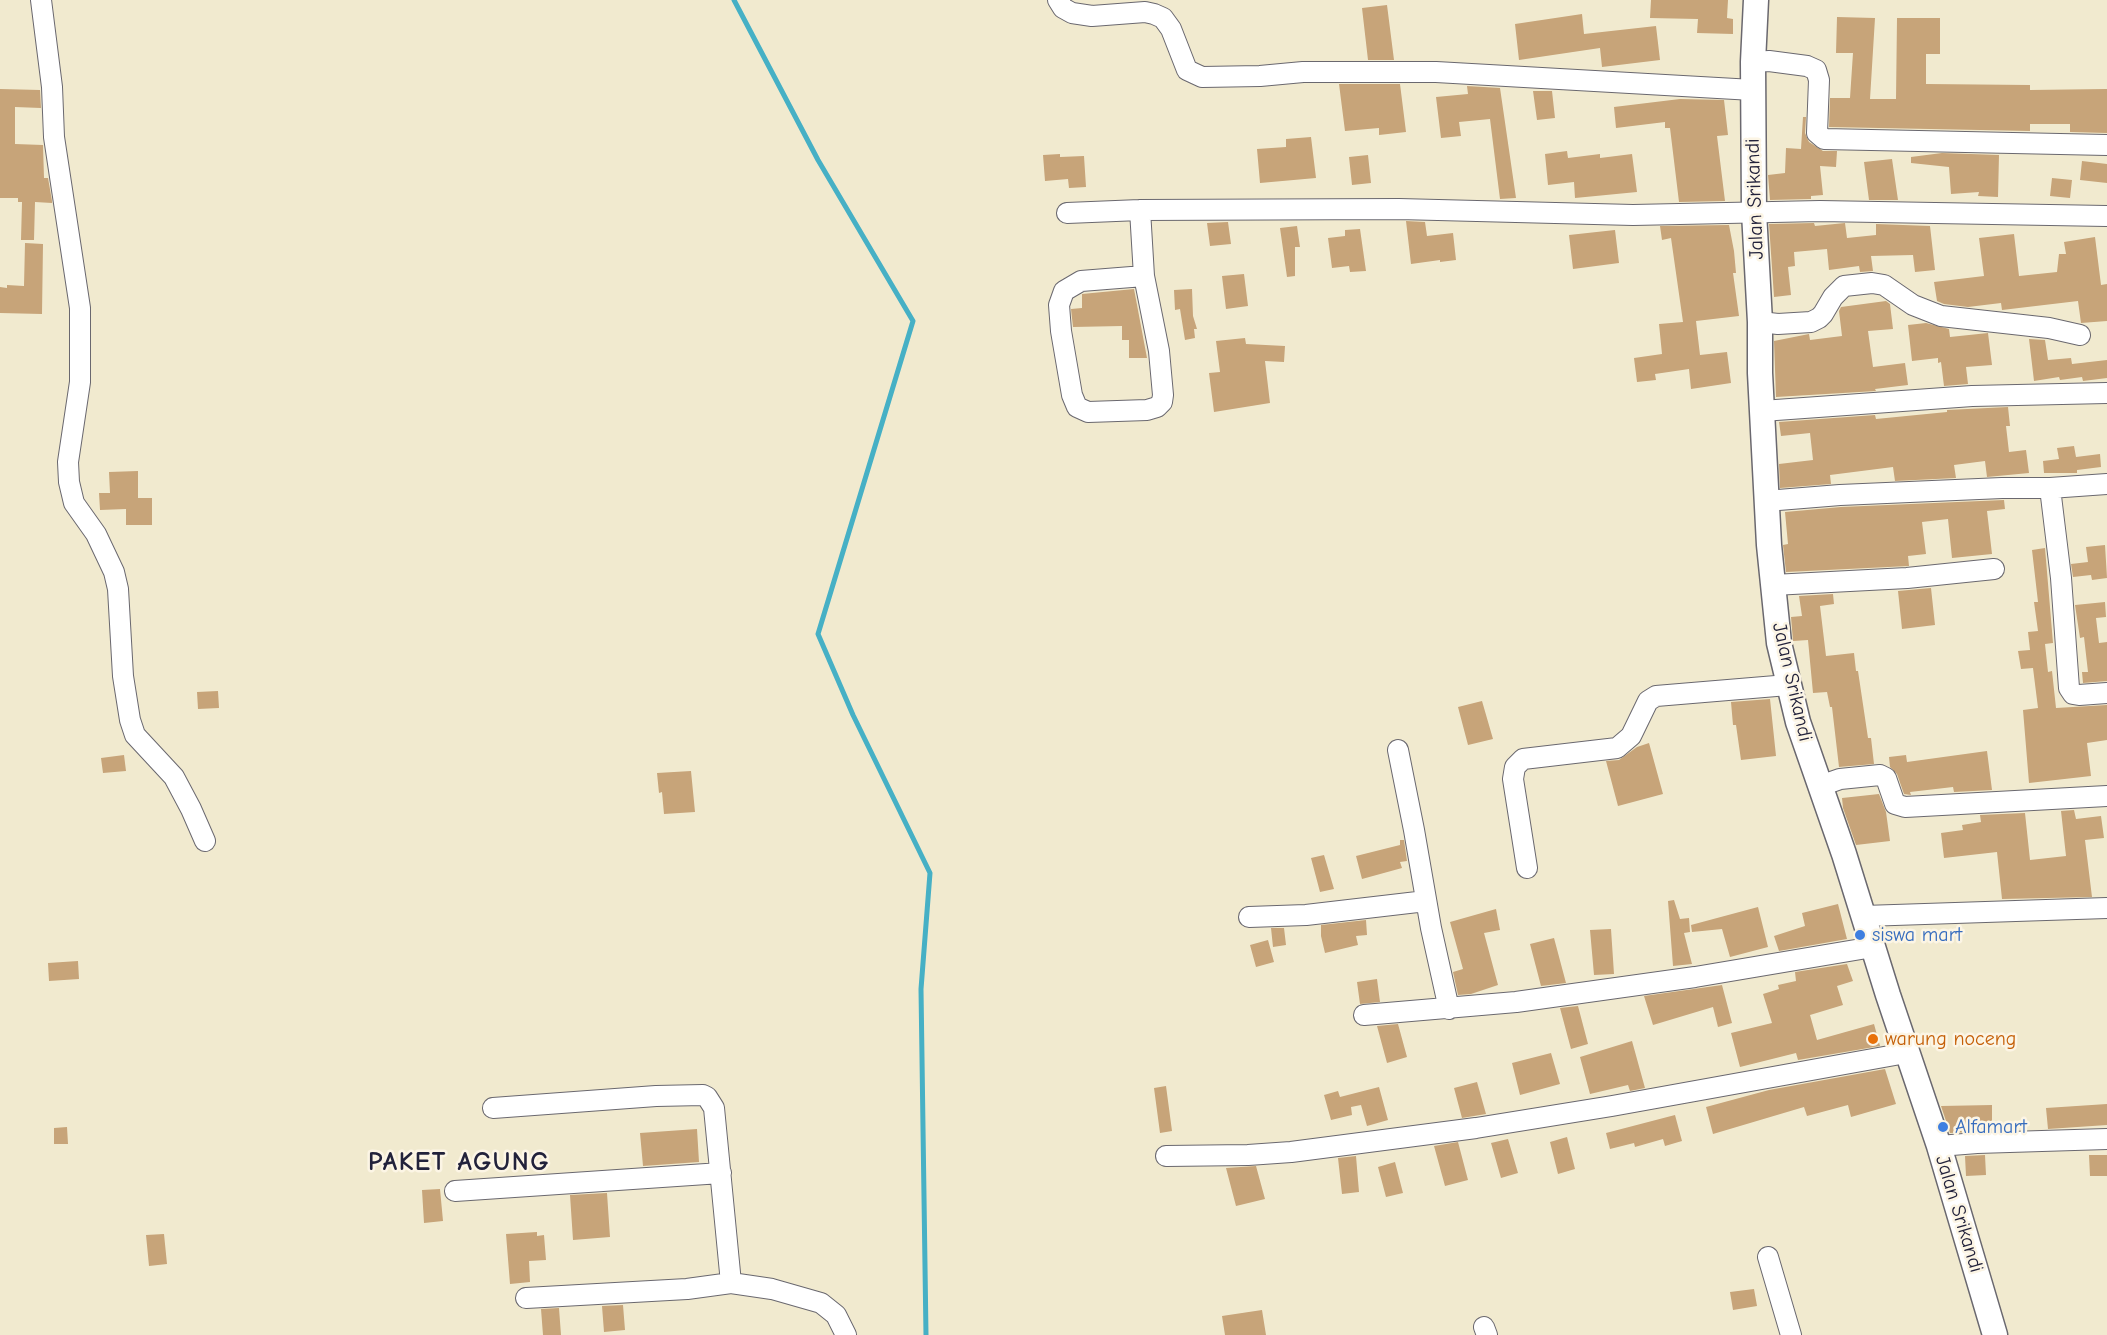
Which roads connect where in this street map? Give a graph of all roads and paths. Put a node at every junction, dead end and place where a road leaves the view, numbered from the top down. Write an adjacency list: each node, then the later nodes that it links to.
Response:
1 (41, 0): 26 (street)
2 (1058, 0): 5 (street)
3 (1756, 0): 4 (street, Jalan Srikandi)
4 (1753, 62): 5 (street, Jalan Srikandi); 6 (street)
5 (1753, 90): 8 (street, Jalan Srikandi)
6 (2107, 145)
7 (1140, 210): 8 (street); 9 (street); 11 (street)
8 (1754, 212): 10 (street); 12 (street, Jalan Srikandi)
9 (1068, 213)
10 (2107, 216)
11 (1144, 276): 11 (street)
12 (1760, 322): 13 (street); 15 (street, Jalan Srikandi)
13 (2080, 335)
14 (2107, 393): 15 (street)
15 (1762, 411): 18 (street, Jalan Srikandi)
16 (2107, 484): 17 (street)
17 (2050, 488): 18 (street); 22 (street)
18 (1766, 501): 20 (street, Jalan Srikandi)
19 (1994, 569): 20 (street)
20 (1773, 585): 21 (street, Jalan Srikandi)
21 (1788, 685): 24 (street, Jalan Srikandi); 27 (street)
22 (2107, 693)
23 (1398, 750): 28 (street)
24 (1820, 786): 25 (street); 30 (street, Jalan Srikandi)
25 (2107, 796)
26 (204, 841)
27 (1527, 868)
28 (1426, 901): 31 (street); 33 (street)
29 (2107, 908): 30 (street)
30 (1864, 916): 32 (street, Jalan Srikandi)
31 (1249, 917)
32 (1873, 947): 33 (street); 35 (street, Jalan Srikandi)
33 (1449, 1009): 34 (street)
34 (1364, 1015)
35 (1906, 1053): 38 (street, Jalan Srikandi); 39 (street)
36 (493, 1108): 40 (street)
37 (2107, 1139): 38 (street)
38 (1939, 1146): 47 (street, Jalan Srikandi)
39 (1166, 1156)
40 (721, 1173): 41 (street); 43 (street)
41 (454, 1191)
42 (1768, 1257): 46 (street)
43 (731, 1283): 44 (street); 45 (street)
44 (526, 1298)
45 (846, 1335)
46 (1791, 1335)
47 (1995, 1335)

